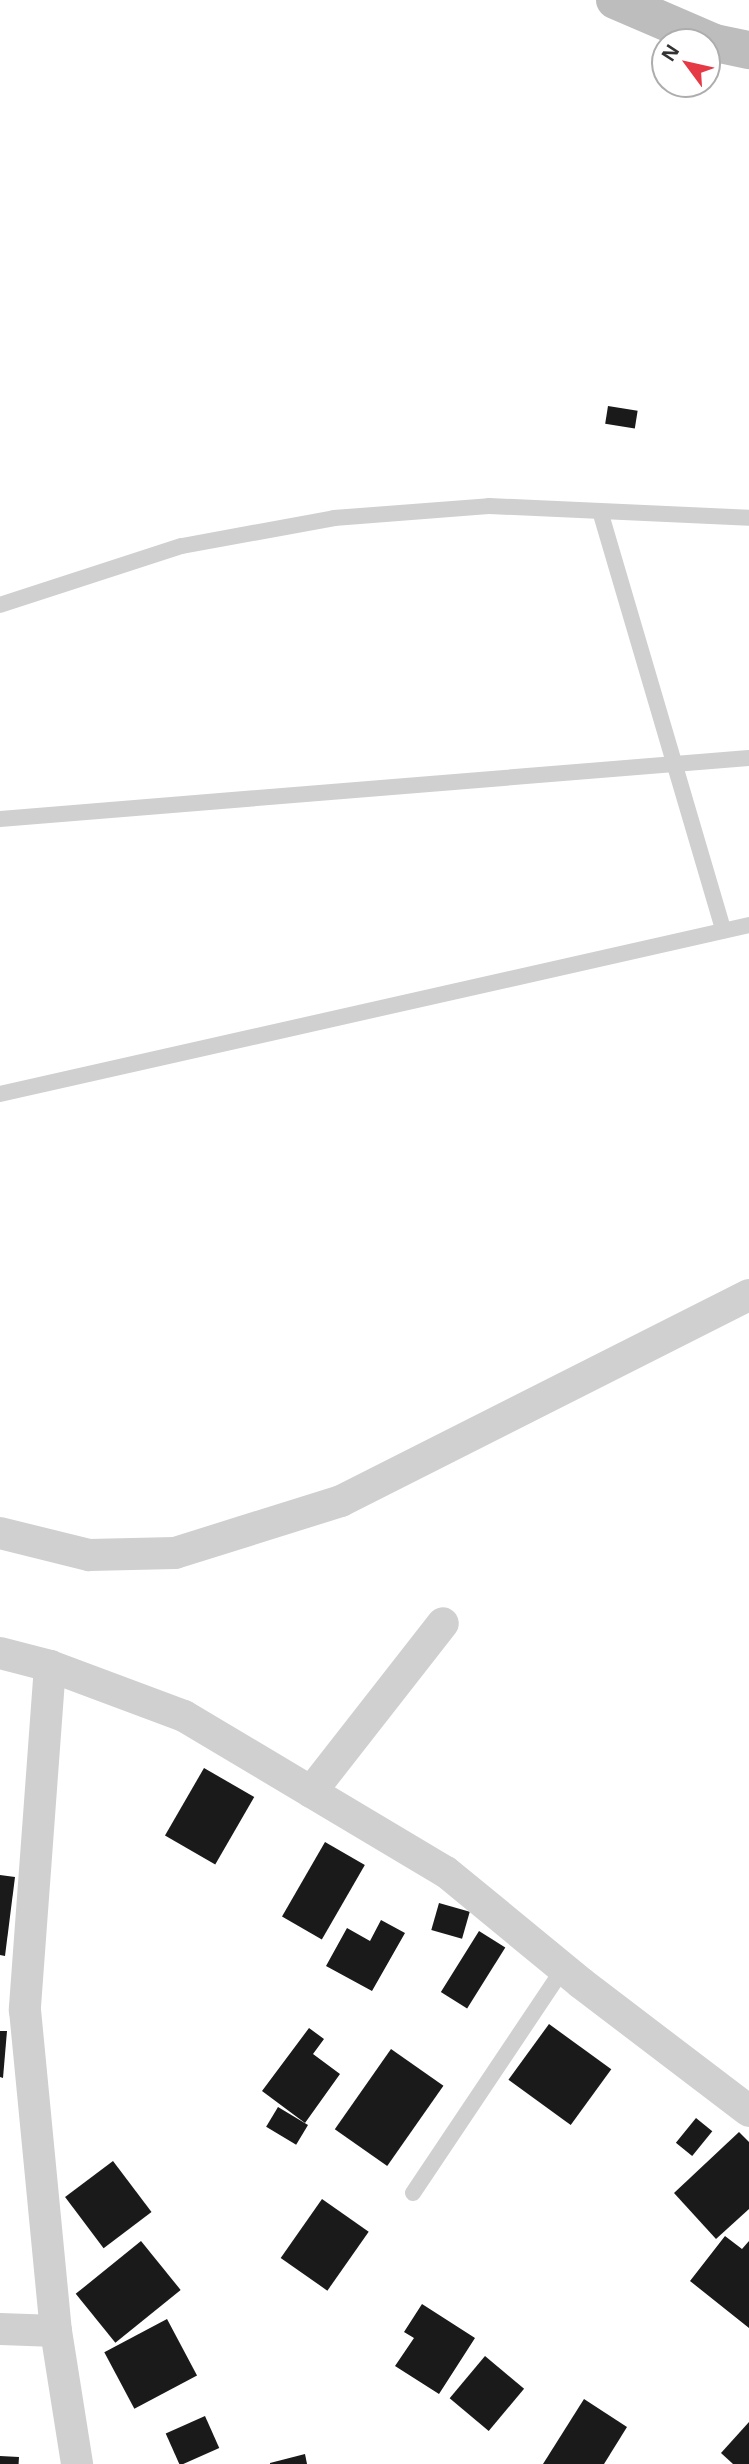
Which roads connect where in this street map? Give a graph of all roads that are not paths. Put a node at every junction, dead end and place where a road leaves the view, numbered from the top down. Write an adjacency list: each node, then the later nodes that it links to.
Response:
1 (615, 0): 2 (street)
2 (749, 50)
3 (600, 511): 4 (lane); 5 (lane); 7 (lane)
4 (749, 518)
5 (0, 605)
6 (749, 758): 7 (lane)
7 (674, 765): 8 (lane); 10 (lane)
8 (0, 818)
9 (749, 925): 10 (lane)
10 (723, 930): 11 (lane)
11 (0, 1094)
12 (749, 1295): 13 (street)
13 (0, 1534)
14 (443, 1623): 17 (street)
15 (0, 1653): 16 (street)
16 (50, 1666): 17 (street); 19 (street)
17 (311, 1791): 18 (street)
18 (563, 1969): 20 (street); 21 (lane)
19 (13, 2009): 23 (street)
20 (749, 2111)
21 (413, 2193)
22 (0, 2329): 23 (street)
23 (56, 2331): 24 (street)
24 (77, 2464)

